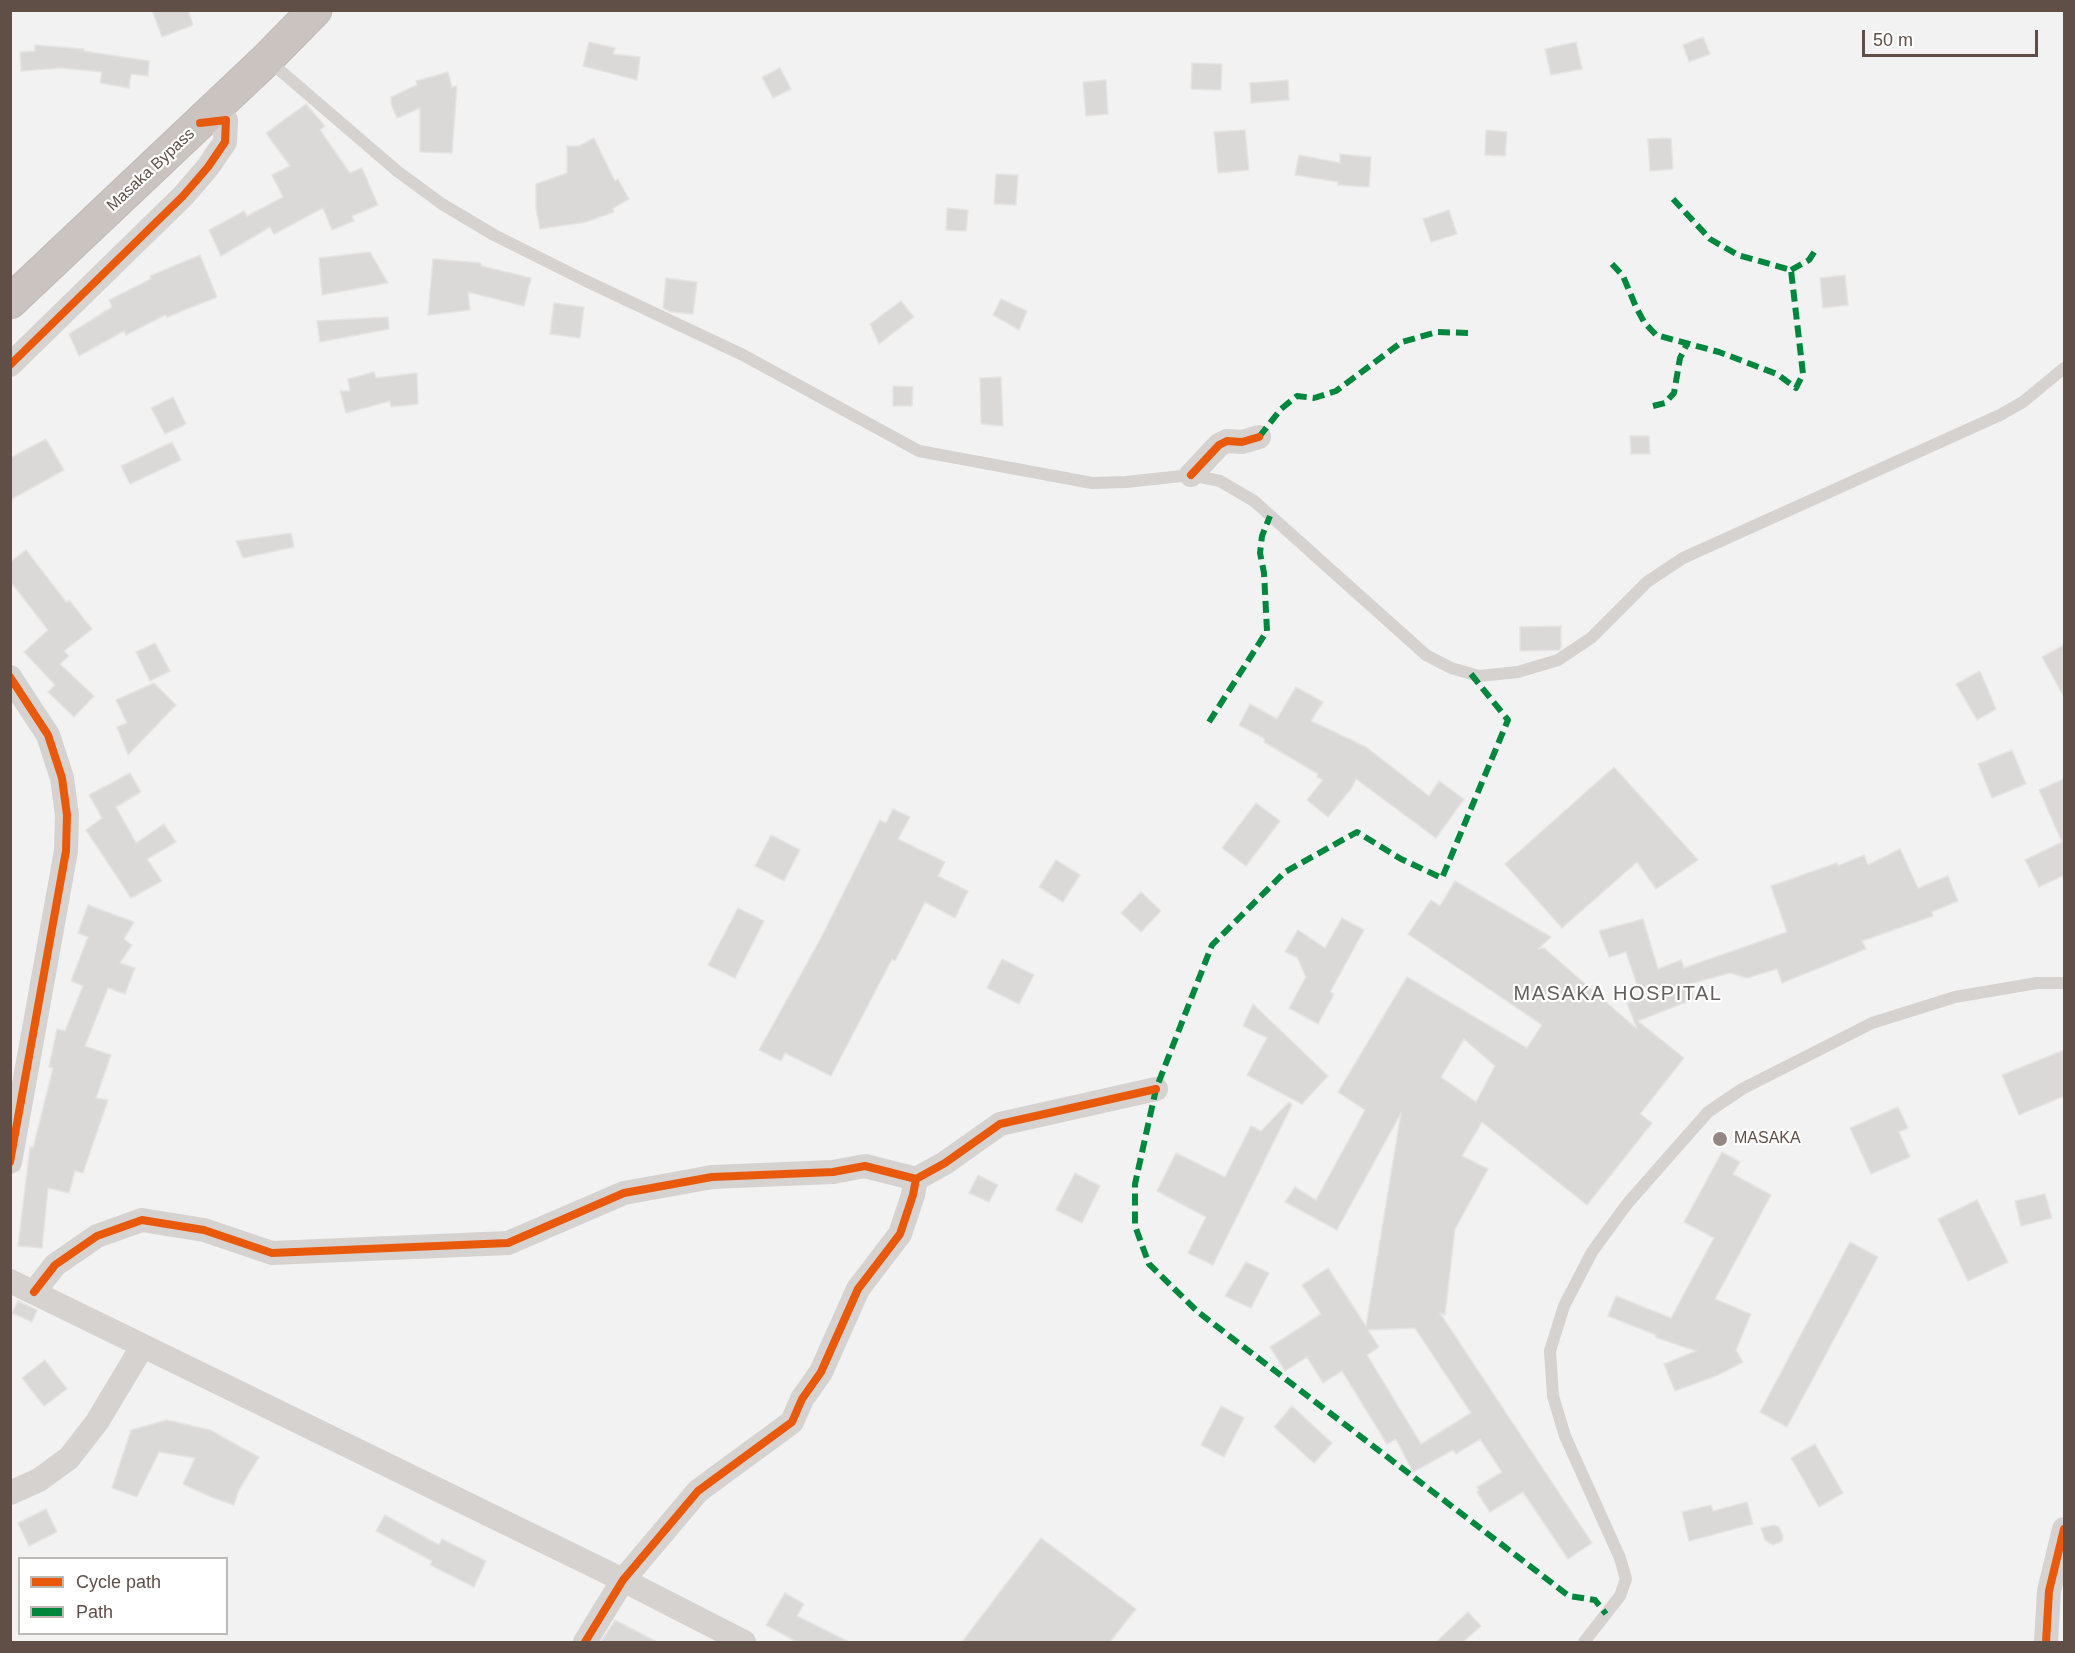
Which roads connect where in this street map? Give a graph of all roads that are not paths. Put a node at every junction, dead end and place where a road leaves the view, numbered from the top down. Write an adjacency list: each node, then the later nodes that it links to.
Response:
1 (315, 10): 2 (highway, Masaka Bypass)
2 (267, 59): 3 (highway, Masaka Bypass); 8 (lane)
3 (200, 123): 4 (highway, Masaka Bypass); 5 (street)
4 (10, 302)
5 (10, 364)
6 (2064, 368): 8 (lane)
7 (1259, 437): 8 (street)
8 (1191, 475)
9 (10, 677): 12 (street)
10 (2064, 983): 21 (lane)
11 (1156, 1089): 13 (street)
12 (10, 1162)
13 (916, 1179): 14 (street); 18 (street)
14 (17, 1281): 15 (street)
15 (142, 1347): 16 (street); 18 (street)
16 (10, 1493)
17 (2064, 1529): 22 (street)
18 (623, 1580): 19 (street); 20 (street)
19 (585, 1642)
20 (744, 1642)
21 (1584, 1642)
22 (2046, 1642)

